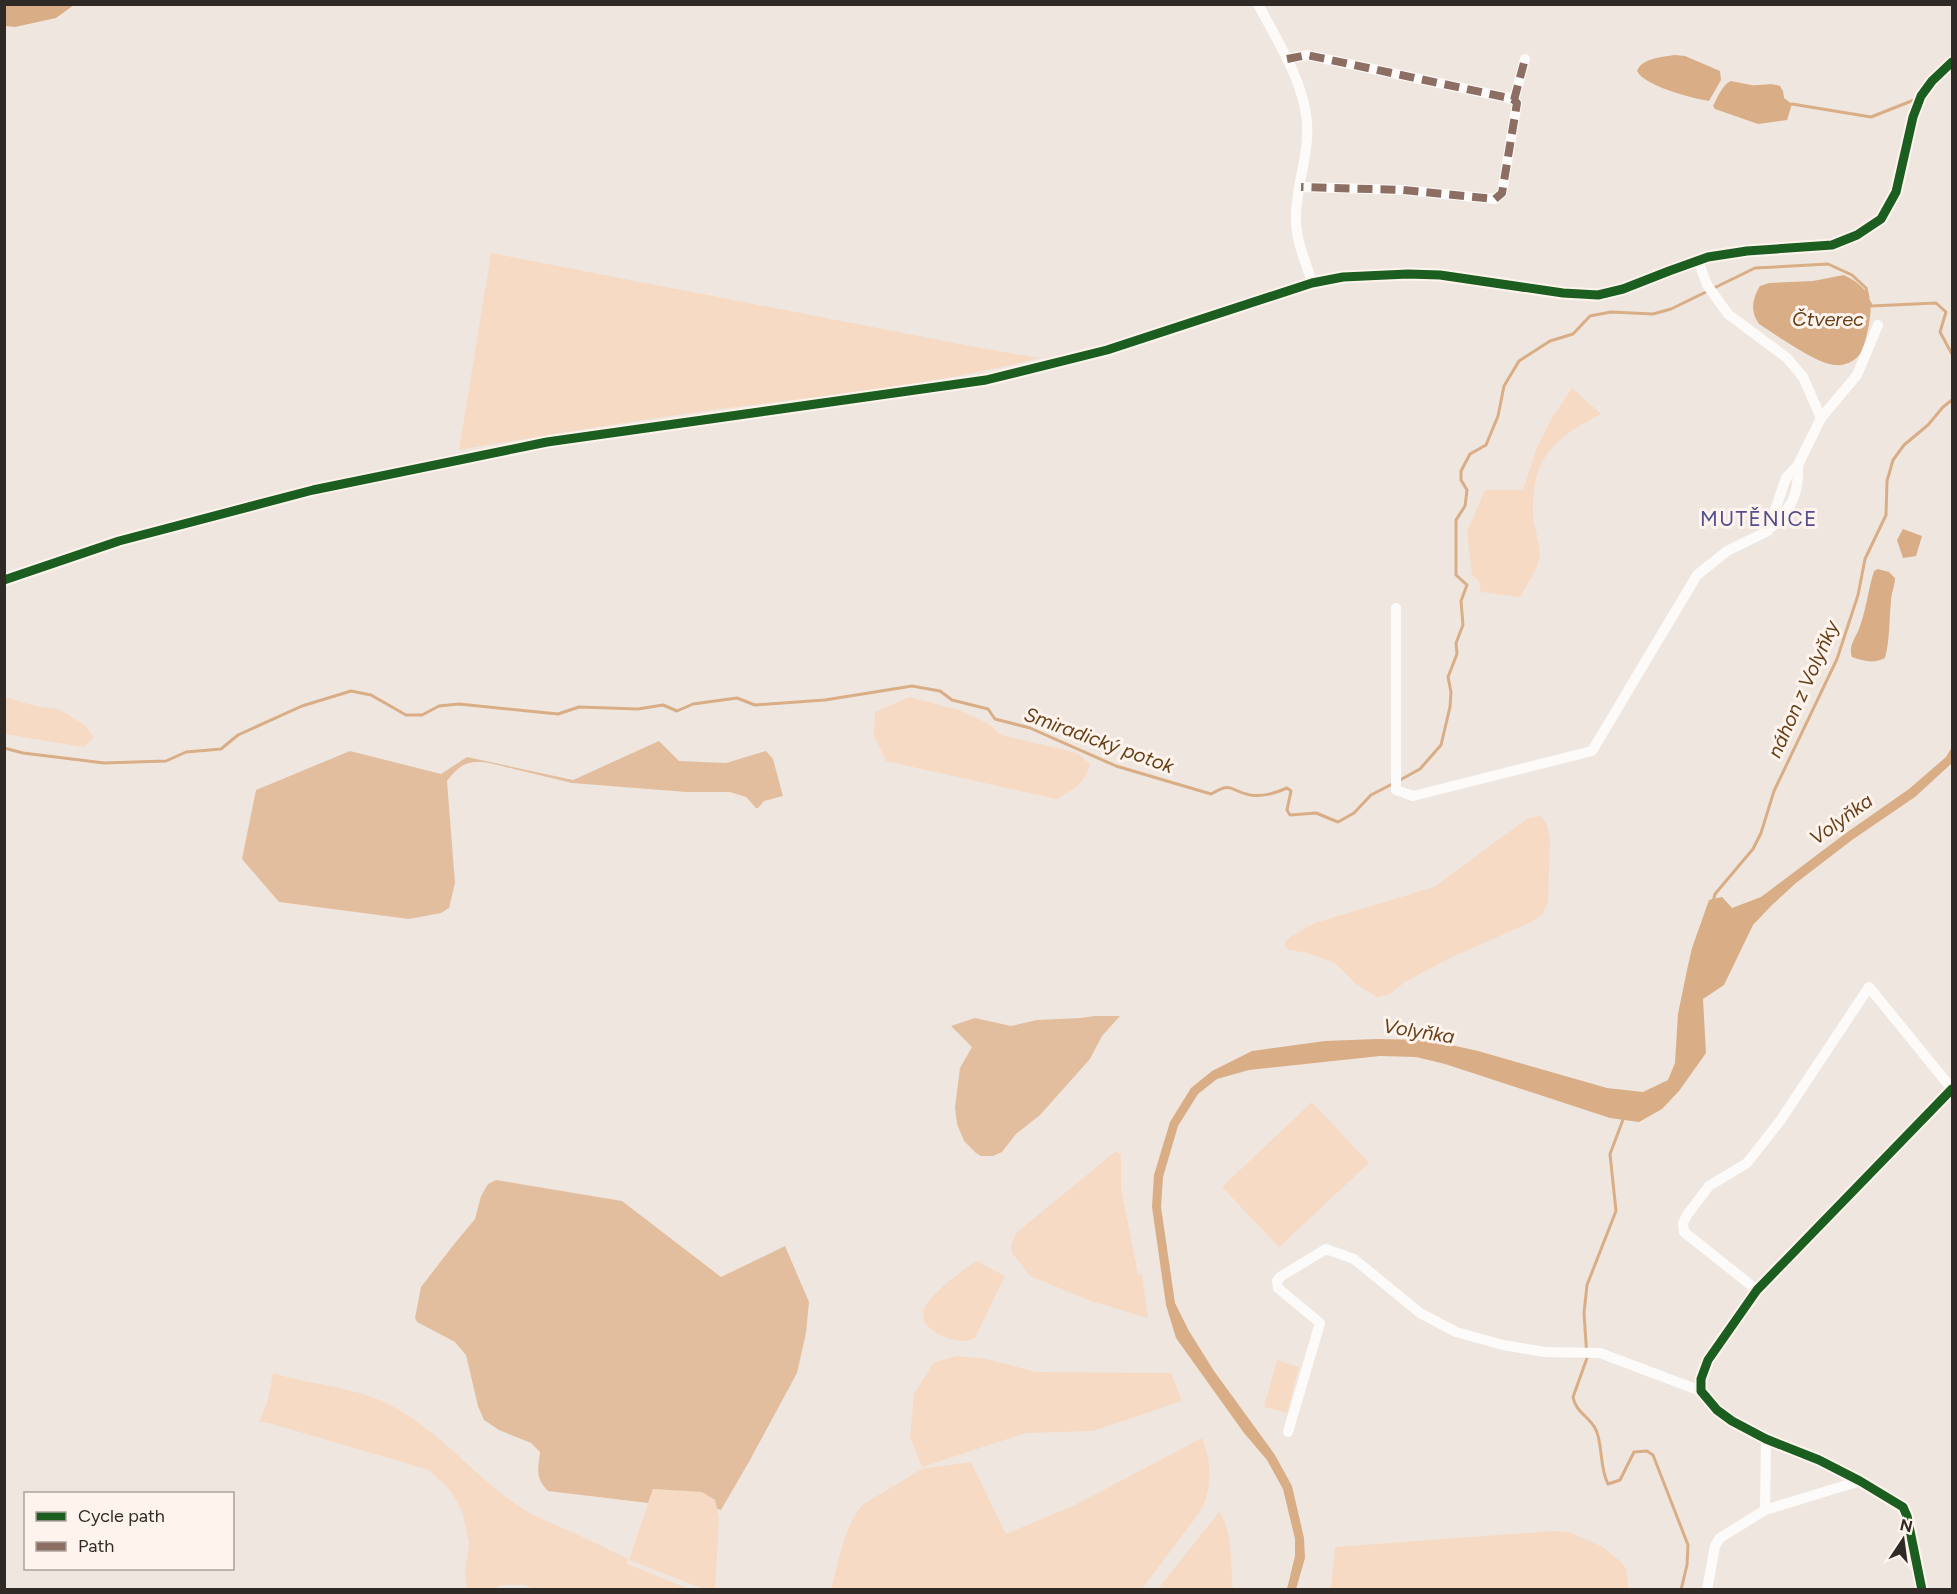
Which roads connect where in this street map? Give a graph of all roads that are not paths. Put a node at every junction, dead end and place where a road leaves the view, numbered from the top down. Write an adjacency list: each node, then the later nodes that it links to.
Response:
1 (1258, 4): 2 (street)
2 (1287, 58): 5 (street); 6 (street)
3 (1525, 59): 5 (street)
4 (1953, 62): 7 (street)
5 (1514, 100): 6 (street)
6 (1300, 187): 8 (street)
7 (1698, 260): 8 (street); 10 (street)
8 (1312, 282): 11 (street)
9 (1878, 325): 10 (street)
10 (1821, 417): 12 (street)
11 (4, 580)
12 (1396, 608)
13 (1952, 1089): 14 (street); 14 (street)
14 (1757, 1290): 15 (street)
15 (1701, 1390): 16 (street); 17 (street)
16 (1288, 1432)
17 (1766, 1439): 18 (street); 19 (street)
18 (1860, 1481): 19 (street); 21 (street)
19 (1765, 1510): 20 (street)
20 (1707, 1590)
21 (1922, 1590)

